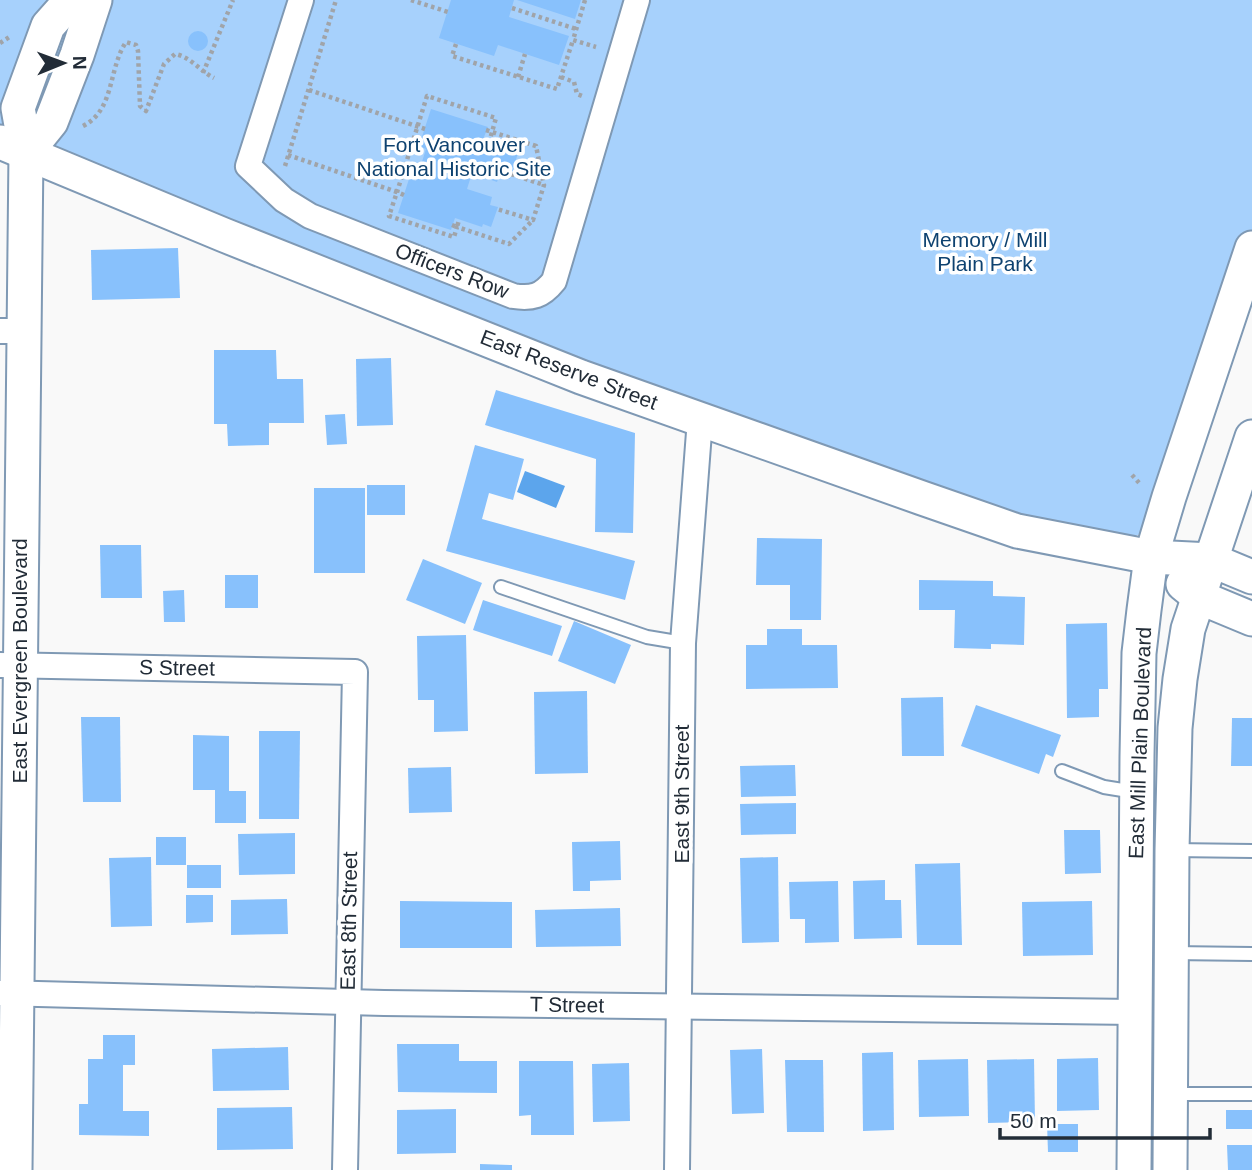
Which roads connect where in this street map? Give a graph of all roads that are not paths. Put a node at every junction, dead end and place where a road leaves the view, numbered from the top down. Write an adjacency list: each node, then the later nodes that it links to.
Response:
1 (71, 0): 5 (street, East Evergreen Boulevard)
2 (95, 0): 5 (street)
3 (301, 0): 4 (street, Officers Row)
4 (637, 0)
5 (13, 147): 7 (street, East Evergreen Boulevard); 8 (street, East Reserve Street)
6 (1252, 248): 10 (street, East Mill Plain Boulevard)
7 (12, 331): 17 (street, East Evergreen Boulevard)
8 (700, 419): 10 (street, East Reserve Street); 16 (street, East 9th Street)
9 (1252, 437): 11 (street, East Mill Plain Boulevard)
10 (1151, 557): 11 (street, East Reserve Street); 14 (street, East Reserve Street); 20 (street, East Mill Plain Boulevard)
11 (1211, 560): 12 (street, East Reserve Street); 14 (street, East Mill Plain Boulevard)
12 (1252, 577)
13 (501, 587): 16 (lane)
14 (1199, 597): 15 (street, East Reserve Street); 21 (street, East Mill Plain Boulevard)
15 (1252, 619)
16 (683, 643): 27 (street, East 9th Street)
17 (10, 665): 18 (street, S Street); 25 (street, East Evergreen Boulevard)
18 (355, 672): 26 (street, East 8th Street)
19 (1062, 771): 20 (lane)
20 (1137, 793): 28 (street, East Mill Plain Boulevard)
21 (1171, 850): 22 (lane); 23 (street, East Mill Plain Boulevard)
22 (1252, 850)
23 (1171, 953): 24 (lane); 29 (street, East Mill Plain Boulevard)
24 (1252, 954)
25 (9, 994): 26 (street, T Street); 31 (street, East Evergreen Boulevard)
26 (347, 1002): 27 (street, T Street); 32 (street, East 8th Street)
27 (680, 1007): 28 (street, T Street); 33 (street, East 9th Street)
28 (1135, 1012): 34 (street, East Mill Plain Boulevard)
29 (1170, 1094): 30 (lane); 35 (street, East Mill Plain Boulevard)
30 (1252, 1094)
31 (15, 1170)
32 (345, 1170)
33 (677, 1170)
34 (1134, 1170)
35 (1170, 1170)

